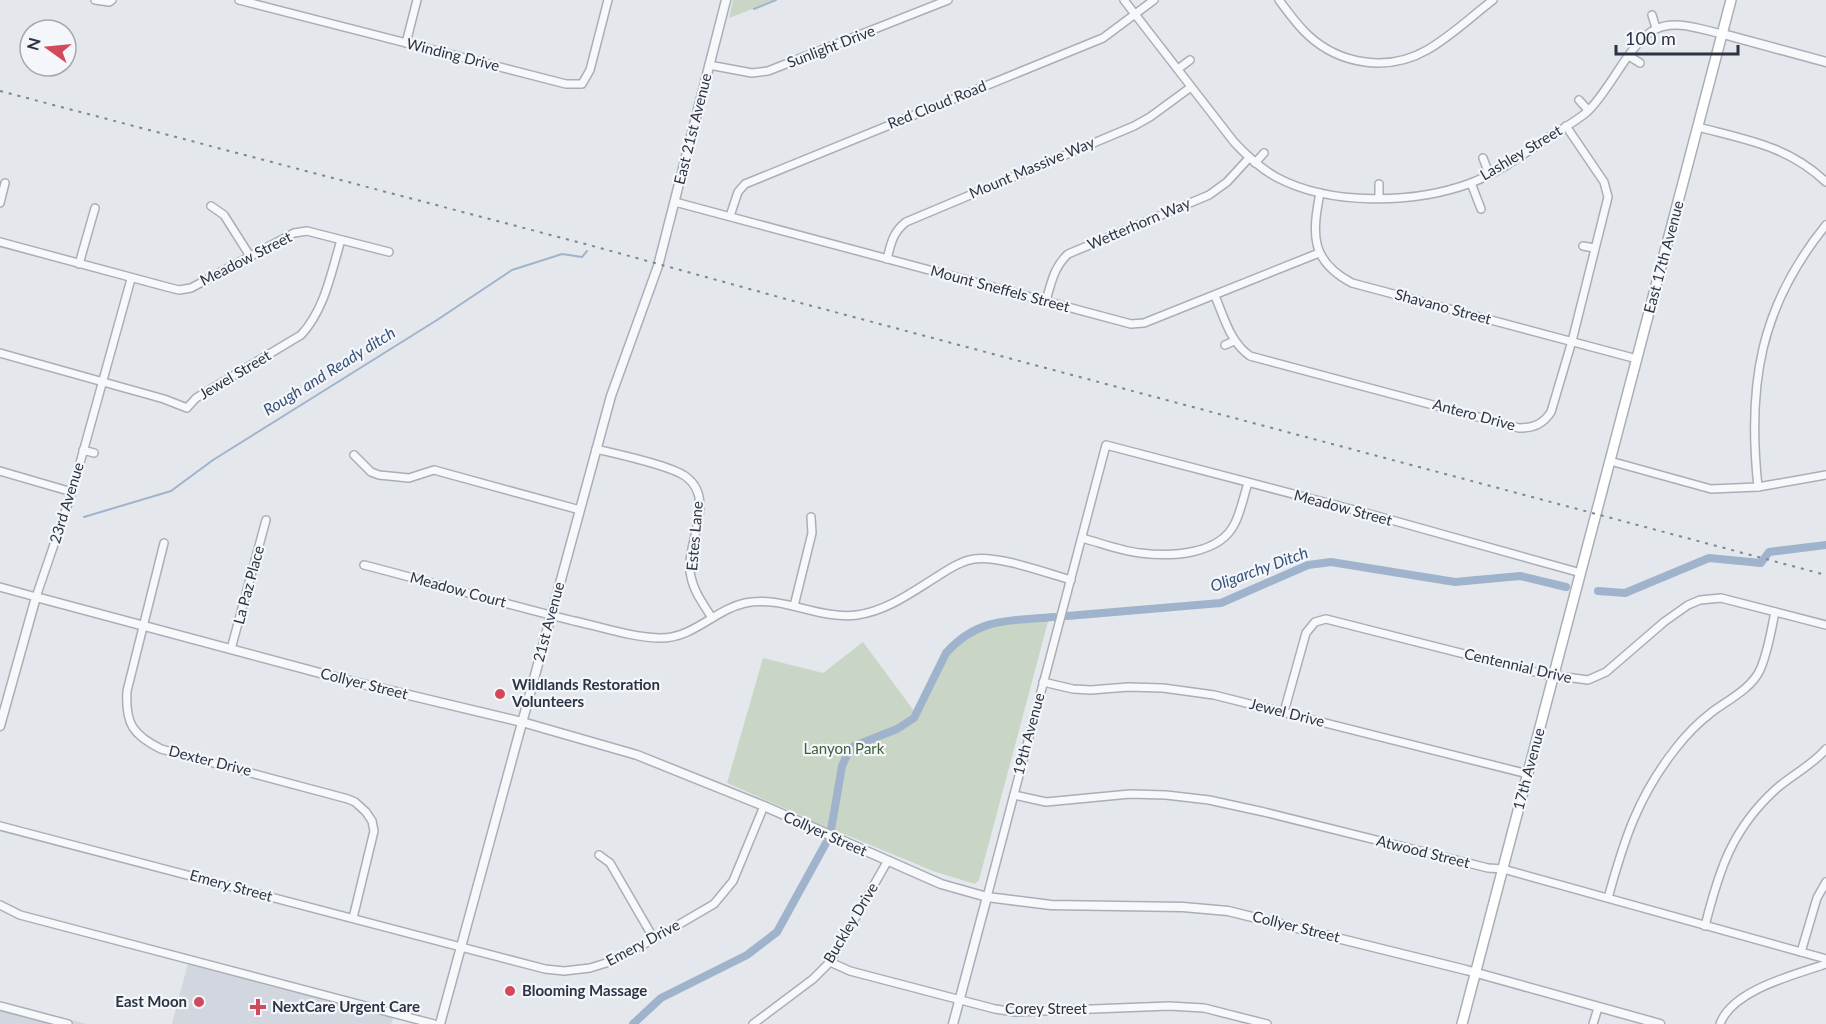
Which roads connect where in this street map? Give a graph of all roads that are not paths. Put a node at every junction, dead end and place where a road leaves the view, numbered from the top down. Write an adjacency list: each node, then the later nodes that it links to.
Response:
1 (95, 0): 2 (street)
2 (112, 0)
3 (239, 0): 17 (street, Winding Drive)
4 (417, 0): 17 (street)
5 (608, 0): 17 (street, Winding Drive)
6 (726, 0): 22 (street, East 21st Avenue)
7 (948, 0): 22 (street, Sunlight Drive)
8 (1124, 0): 13 (street, Lashley Street)
9 (1154, 0): 13 (street, Red Cloud Road)
10 (1279, 0): 11 (street)
11 (1493, 0)
12 (1731, 0): 16 (main road, East 17th Avenue)
13 (1135, 14): 23 (street, Lashley Street); 44 (street, Red Cloud Road)
14 (1652, 15): 15 (street)
15 (1656, 28): 16 (street); 18 (street, Lashley Street)
16 (1723, 34): 20 (street); 28 (main road, East 17th Avenue)
17 (406, 43)
18 (1629, 56): 21 (street); 26 (street, Lashley Street)
19 (1190, 60): 23 (street)
20 (1826, 62)
21 (1640, 63)
22 (710, 65): 39 (street, East 21st Avenue)
23 (1178, 69): 24 (street, Lashley Street)
24 (1191, 87): 31 (street, Lashley Street); 54 (street, Mount Massive Way)
25 (1579, 100): 26 (street)
26 (1588, 110): 27 (street, Lashley Street)
27 (1566, 126): 32 (street, Lashley Street); 49 (street, Antero Drive)
28 (1698, 127): 33 (street); 63 (main road, East 17th Avenue)
29 (1264, 153): 31 (street)
30 (1483, 158): 32 (street)
31 (1252, 161): 37 (street, Lashley Street); 58 (street, Wetterhorn Way)
32 (1489, 174): 35 (street, Lashley Street)
33 (1826, 182)
34 (5, 183): 40 (street)
35 (1471, 183): 38 (street, Lashley Street); 43 (street)
36 (1378, 184): 38 (street)
37 (1320, 193): 38 (street, Lashley Street); 51 (street)
38 (1378, 198)
39 (675, 202): 44 (street, Mount Sneffels Street); 53 (street, East 21st Avenue)
40 (0, 203)
41 (211, 206): 52 (street)
42 (95, 208): 55 (street)
43 (1481, 209)
44 (730, 216): 54 (street, Mount Sneffels Street)
45 (1826, 225): 74 (street)
46 (341, 240): 50 (street, Meadow Street); 52 (street, Meadow Street); 64 (street, Jewel Street)
47 (0, 242): 55 (street, Meadow Street)
48 (1584, 246): 49 (street)
49 (1594, 248): 60 (street, Antero Drive)
50 (389, 252)
51 (1319, 253): 57 (street, Mount Sneffels Street); 60 (street, Shavano Street)
52 (250, 256): 56 (street, Meadow Street)
53 (660, 258): 66 (street, 21st Avenue)
54 (887, 259): 58 (street, Mount Sneffels Street)
55 (79, 264): 56 (street, Meadow Street)
56 (131, 279): 64 (street, 23rd Avenue)
57 (1215, 296): 58 (street, Mount Sneffels Street); 59 (street)
58 (1046, 301)
59 (1234, 341): 60 (street, Antero Drive); 61 (street)
60 (1572, 341): 63 (street, Shavano Street)
61 (1225, 345)
62 (0, 353): 64 (street, Jewel Street)
63 (1637, 359): 70 (main road, East 17th Avenue)
64 (102, 381): 67 (street, 23rd Avenue)
65 (1106, 445): 73 (street, Meadow Street); 80 (street, 19th Avenue)
66 (596, 449): 76 (street, 21st Avenue); 90 (street, Estes Lane)
67 (83, 450): 68 (street); 75 (street, 23rd Avenue)
68 (94, 453)
69 (354, 455): 76 (street)
70 (1610, 461): 74 (street); 77 (main road, East 17th Avenue)
71 (0, 471): 75 (street)
72 (1826, 475): 74 (street)
73 (1248, 483): 80 (street); 83 (street, Meadow Street)
74 (1758, 487)
75 (72, 492): 86 (street, 23rd Avenue)
76 (579, 510): 89 (street, 21st Avenue)
77 (1596, 514): 83 (main road, 17th Avenue)
78 (811, 517): 87 (street)
79 (266, 520): 93 (street, La Paz Place)
80 (1082, 538): 84 (street, 19th Avenue)
81 (164, 543): 92 (street, Dexter Drive)
82 (364, 566): 89 (street, Meadow Court)
83 (1581, 573): 94 (main road, 17th Avenue)
84 (1071, 580): 87 (street, Meadow Court); 95 (street, 19th Avenue)
85 (0, 587): 86 (street, Collyer Street)
86 (36, 597): 92 (street, Collyer Street); 96 (street, 23rd Avenue)
87 (794, 606): 90 (street, Meadow Court)
88 (1775, 612): 91 (street, Centennial Drive); 94 (street, Centennial Drive); 110 (street)
89 (551, 615): 90 (street, Meadow Court); 98 (street, 21st Avenue)
90 (712, 618)
91 (1826, 625)
92 (143, 626): 93 (street, Collyer Street); 112 (street, Dexter Drive)
93 (231, 649): 98 (street, Collyer Street)
94 (1553, 676): 97 (street, Centennial Drive); 101 (main road, 17th Avenue)
95 (1043, 682): 97 (street, Jewel Drive); 102 (street, 19th Avenue)
96 (2, 712): 99 (street, 23rd Avenue)
97 (1284, 712): 101 (street, Jewel Drive)
98 (522, 722): 103 (street, Collyer Street); 115 (street, 21st Avenue)
99 (0, 726)
100 (1826, 749): 113 (street)
101 (1528, 774): 107 (main road, 17th Avenue)
102 (1014, 795): 107 (street, Atwood Street); 109 (street, 19th Avenue)
103 (764, 807): 106 (street, Collyer Street); 114 (street, Emery Drive)
104 (0, 826): 112 (street, Emery Street)
105 (599, 855): 114 (street)
106 (887, 862): 109 (street, Collyer Street); 118 (street, Buckley Drive)
107 (1503, 869): 110 (street, Atwood Street); 120 (main road, 17th Avenue)
108 (1826, 882): 116 (street)
109 (987, 897): 120 (street, Collyer Street); 121 (street, 19th Avenue)
110 (1608, 898): 113 (street, Atwood Street)
111 (0, 905): 125 (street)
112 (353, 918): 115 (street, Emery Street)
113 (1705, 926): 116 (street, Atwood Street)
114 (654, 939): 115 (street, Emery Drive)
115 (461, 946): 126 (street, 21st Avenue)
116 (1801, 952): 117 (street, Atwood Street)
117 (1826, 959)
118 (830, 962): 121 (street, Corey Street); 127 (street, Buckley Drive)
119 (1826, 964): 133 (street)
120 (1475, 973): 123 (street, Collyer Street); 130 (main road, 17th Avenue)
121 (960, 1000): 128 (street, 19th Avenue); 129 (street, Corey Street)
122 (0, 1006): 124 (street)
123 (1598, 1008): 131 (street); 132 (street, Collyer Street)
124 (68, 1024)
125 (434, 1024)
126 (440, 1024)
127 (753, 1024)
128 (953, 1024)
129 (1267, 1024)
130 (1462, 1024)
131 (1593, 1024)
132 (1660, 1024)
133 (1720, 1024)

